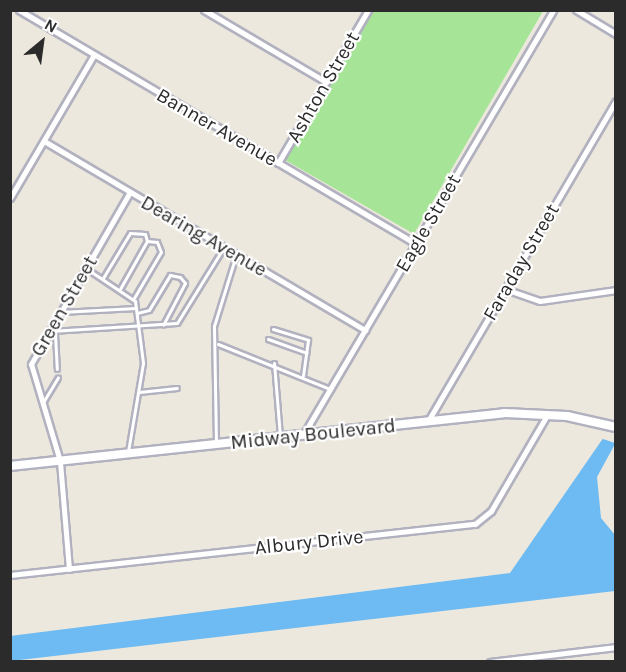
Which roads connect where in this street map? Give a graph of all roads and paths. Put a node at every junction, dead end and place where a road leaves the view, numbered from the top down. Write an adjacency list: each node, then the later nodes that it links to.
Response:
1 (19, 10): 7 (street, Banner Avenue)
2 (204, 10): 8 (street)
3 (368, 10): 8 (street, Ashton Street)
4 (553, 10): 15 (street, Eagle Street)
5 (576, 10): 6 (street)
6 (615, 34)
7 (94, 55): 10 (street); 11 (street, Banner Avenue)
8 (326, 82): 11 (street, Ashton Street)
9 (615, 101): 20 (street, Faraday Street)
10 (44, 141): 12 (street, Dearing Avenue); 13 (street)
11 (278, 163): 15 (street, Banner Avenue)
12 (130, 192): 16 (street, Dearing Avenue); 18 (street, Green Street)
13 (10, 198)
14 (147, 242): 19 (lane); 21 (lane); 23 (lane)
15 (416, 244): 31 (street, Eagle Street)
16 (224, 247): 17 (street, Dearing Avenue); 27 (lane)
17 (236, 254): 31 (street, Dearing Avenue); 34 (lane)
18 (85, 268): 19 (lane); 25 (street, Green Street)
19 (103, 278): 21 (lane)
20 (505, 288): 22 (street); 45 (street, Faraday Street)
21 (120, 289): 23 (lane)
22 (615, 290)
23 (134, 298): 24 (lane)
24 (136, 308): 25 (lane); 26 (lane)
25 (59, 312): 29 (street, Green Street)
26 (137, 313): 27 (lane); 28 (lane)
27 (163, 325): 28 (lane)
28 (139, 328): 32 (lane); 42 (lane)
29 (49, 329): 32 (lane); 43 (street, Green Street)
30 (273, 329): 35 (lane)
31 (365, 330): 41 (street, Eagle Street)
32 (56, 334): 37 (lane)
33 (268, 339): 35 (lane)
34 (218, 344): 36 (lane); 49 (lane)
35 (307, 353): 38 (lane)
36 (274, 363): 38 (lane); 48 (lane)
37 (57, 369)
38 (303, 376): 41 (lane)
39 (58, 377): 43 (lane)
40 (177, 388): 42 (lane)
41 (330, 389): 47 (street, Eagle Street)
42 (139, 392): 50 (lane)
43 (41, 405): 51 (street, Green Street)
44 (547, 414): 45 (street, Midway Boulevard); 46 (street, Midway Boulevard); 53 (street, Albury Drive)
45 (427, 422): 47 (street, Midway Boulevard)
46 (615, 427)
47 (303, 435): 48 (street, Midway Boulevard)
48 (280, 438): 49 (street, Midway Boulevard)
49 (216, 444): 50 (street, Midway Boulevard)
50 (127, 454): 51 (street, Midway Boulevard)
51 (60, 461): 52 (street, Midway Boulevard); 53 (street, Green Street)
52 (10, 466)
53 (69, 569): 54 (street, Albury Drive)
54 (10, 574)
55 (615, 647): 56 (street)
56 (490, 662)

